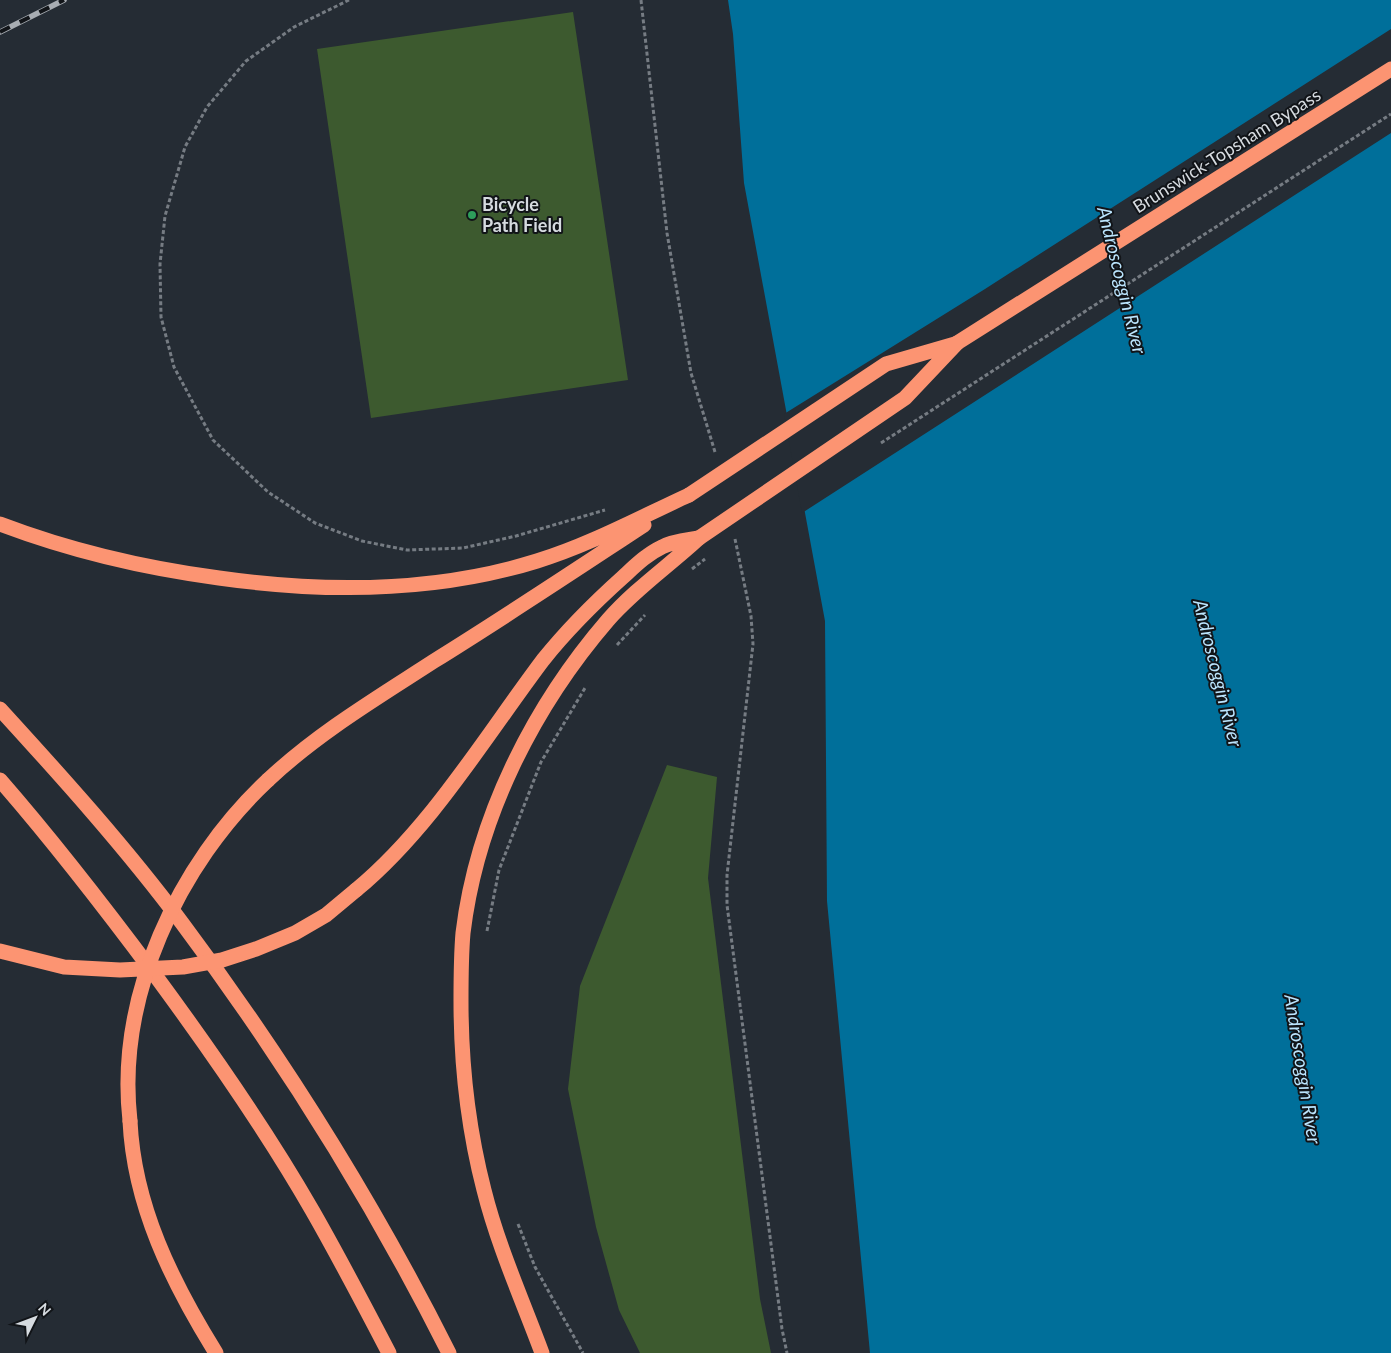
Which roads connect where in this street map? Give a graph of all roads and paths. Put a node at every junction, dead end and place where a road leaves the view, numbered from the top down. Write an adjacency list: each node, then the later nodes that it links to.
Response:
1 (349, 0): 9 (path)
2 (641, 0): 7 (path)
3 (1391, 70): 5 (highway, Brunswick-Topsham Bypass)
4 (1391, 114): 6 (path, bridge)
5 (957, 343): 8 (highway, bridge); 12 (highway, bridge)
6 (874, 447)
7 (716, 458)
8 (689, 495): 10 (highway); 23 (highway, bridge)
9 (608, 509)
10 (0, 524)
11 (741, 533): 28 (path)
12 (699, 538): 21 (highway, bridge); 26 (highway)
13 (711, 554): 14 (path, bridge)
14 (692, 569)
15 (650, 610): 16 (path)
16 (617, 646)
17 (587, 684): 20 (path)
18 (0, 709): 25 (highway)
19 (0, 780): 24 (highway)
20 (486, 934)
21 (0, 951)
22 (515, 1216): 27 (path)
23 (216, 1353)
24 (389, 1353)
25 (448, 1353)
26 (542, 1353)
27 (583, 1353)
28 (787, 1353)

